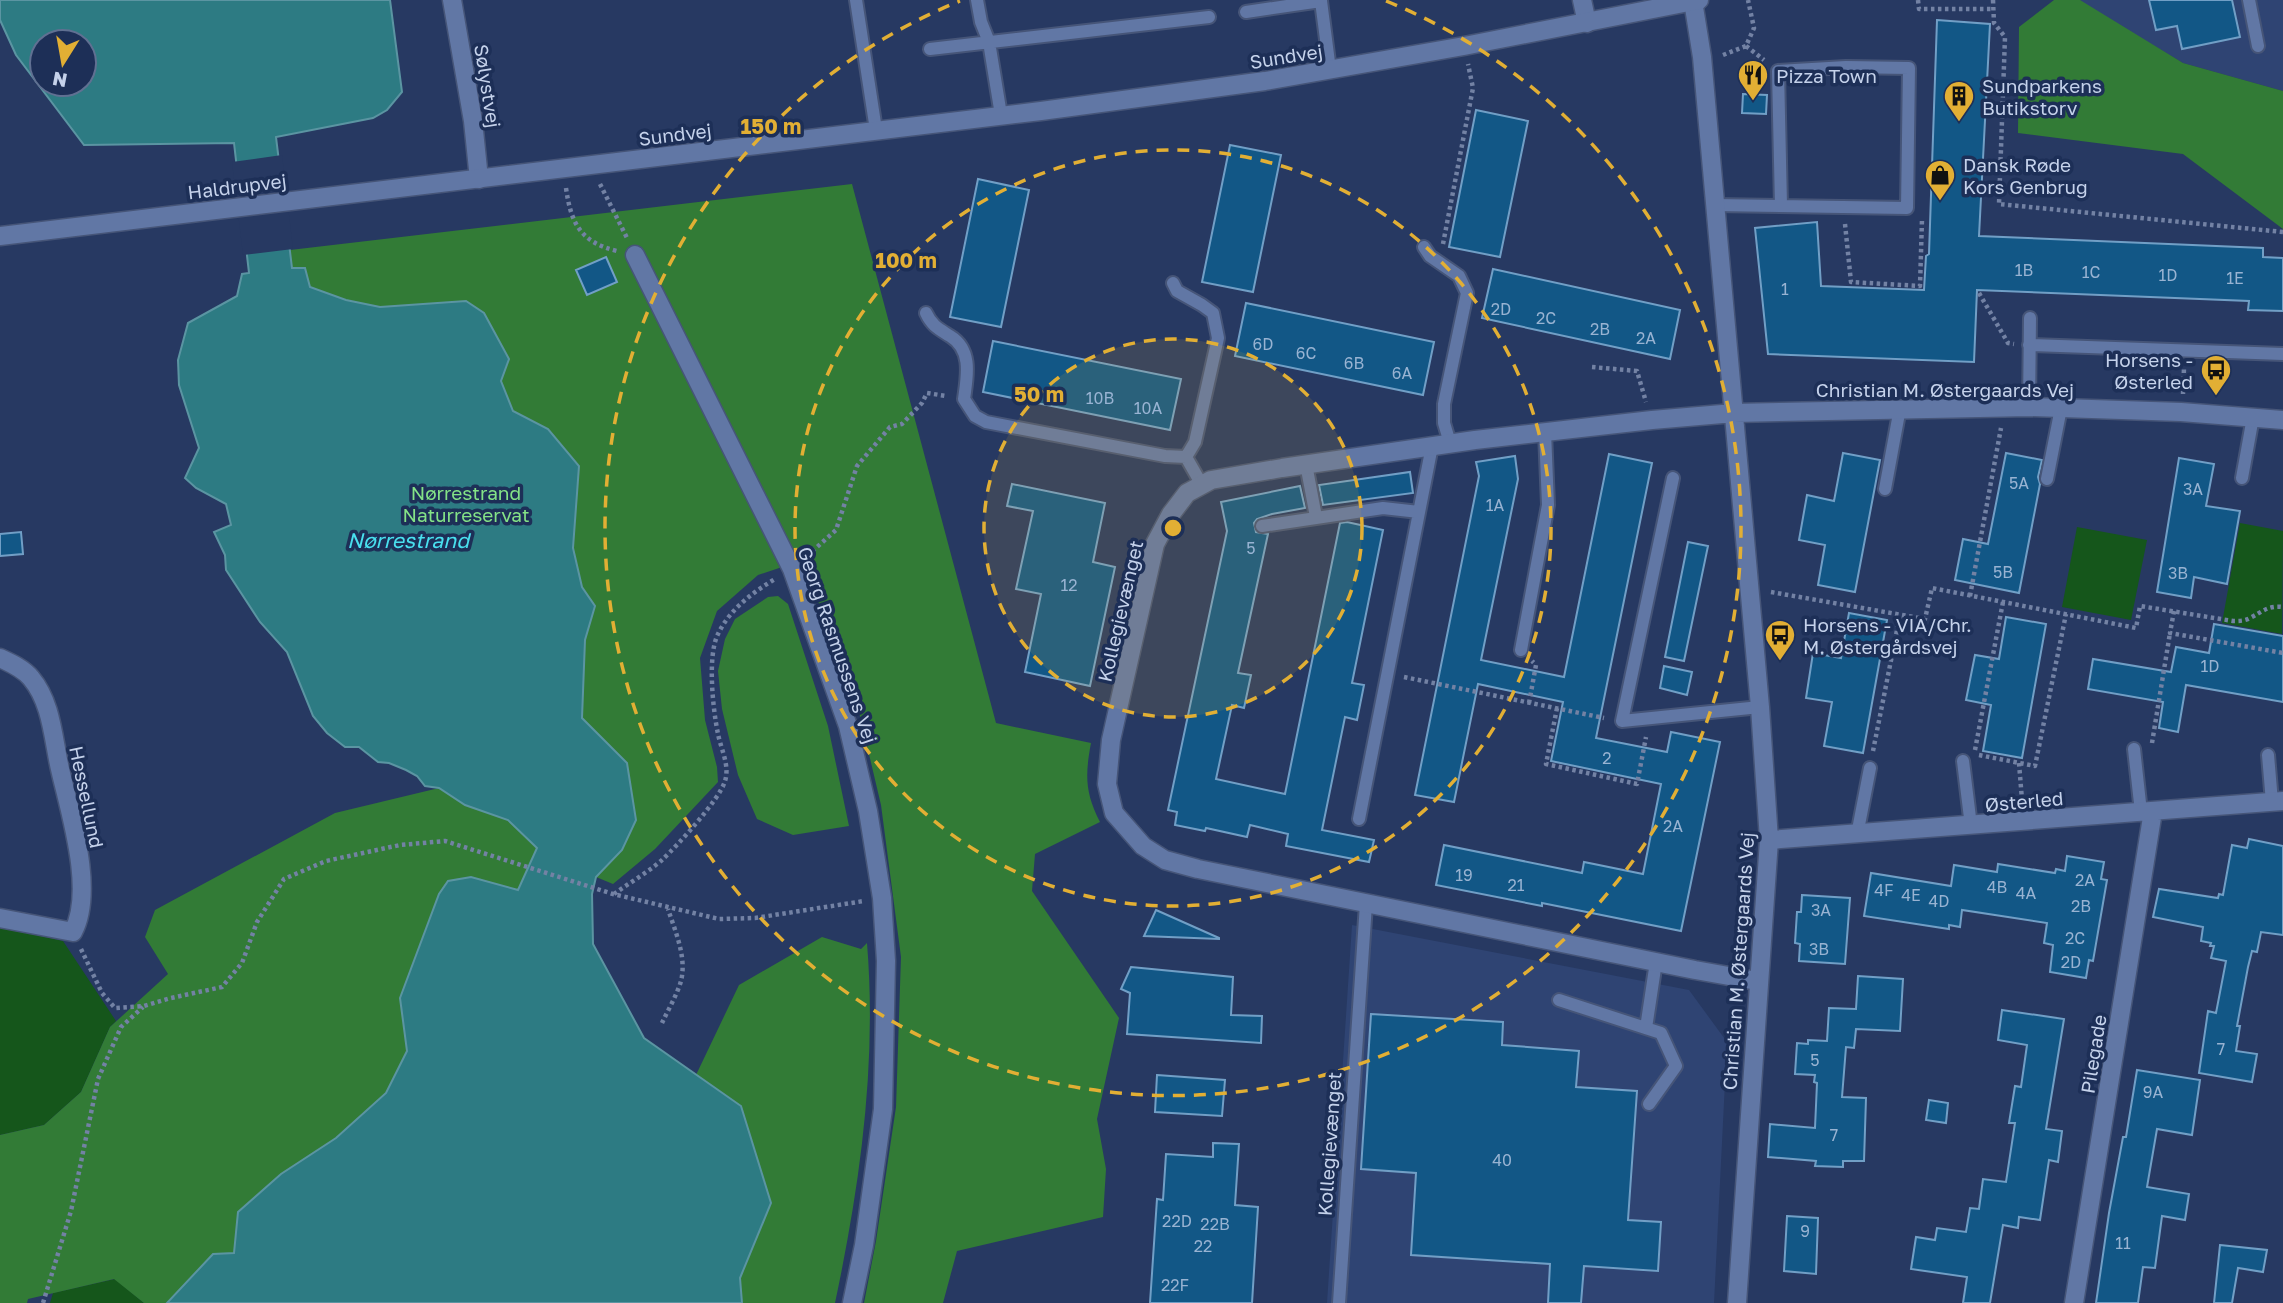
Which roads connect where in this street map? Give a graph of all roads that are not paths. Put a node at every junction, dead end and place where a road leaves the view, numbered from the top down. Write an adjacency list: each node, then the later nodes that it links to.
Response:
1 (452, 0): 16 (street, Sølystvej)
2 (856, 0): 15 (lane)
3 (977, 0): 10 (lane)
4 (1582, 0): 9 (street)
5 (2249, 0): 11 (lane)
6 (1696, 1): 9 (street, Sundvej); 17 (street, Christian M. Østergaards Vej)
7 (1246, 12): 13 (lane)
8 (1209, 17): 10 (lane)
9 (1587, 23): 13 (street, Sundvej)
10 (989, 42): 12 (lane); 14 (lane)
11 (2258, 46)
12 (930, 49)
13 (1329, 70): 14 (street, Sundvej)
14 (1001, 115): 15 (street, Sundvej)
15 (876, 130): 16 (street, Sundvej)
16 (479, 178): 19 (street, Haldrupvej)
17 (1714, 205): 18 (lane); 30 (street, Christian M. Østergaards Vej)
18 (1781, 206): 18 (lane)
19 (0, 236)
20 (1424, 247): 34 (lane)
21 (635, 255): 66 (street, Georg Rasmussens Vej)
22 (1173, 284): 36 (lane)
23 (926, 313): 36 (lane)
24 (2030, 318): 25 (lane)
25 (2029, 345): 26 (lane); 27 (lane)
26 (2283, 354)
27 (2029, 407): 28 (street, Christian M. Østergaards Vej); 29 (street, Christian M. Østergaards Vej)
28 (1900, 408): 30 (street, Christian M. Østergaards Vej); 42 (lane)
29 (2061, 408): 31 (street, Christian M. Østergaards Vej); 40 (lane)
30 (1734, 413): 33 (street, Kollegievænget); 48 (street, Christian M. Østergaards Vej)
31 (2253, 417): 32 (street, Christian M. Østergaards Vej); 39 (lane)
32 (2283, 420)
33 (1545, 432): 34 (street, Kollegievænget); 46 (lane)
34 (1450, 443): 35 (street, Kollegievænget)
35 (1432, 446): 37 (street, Kollegievænget); 43 (lane)
36 (1186, 457): 41 (lane)
37 (1307, 464): 41 (street, Kollegievænget); 44 (lane)
38 (1673, 478): 48 (lane)
39 (2242, 478)
40 (2047, 479)
41 (1202, 485): 59 (street, Kollegievænget)
42 (1885, 489)
43 (1419, 512): 44 (lane); 55 (lane)
44 (1316, 517): 45 (lane)
45 (1262, 526)
46 (1521, 650)
47 (0, 658): 60 (street, Hessellund)
48 (1760, 707): 58 (street, Christian M. Østergaards Vej)
49 (2134, 749): 54 (lane)
50 (2268, 755): 53 (lane)
51 (1963, 761): 56 (lane)
52 (1870, 768): 57 (lane)
53 (2277, 801): 54 (street, Østerled)
54 (2147, 812): 56 (street, Østerled); 69 (street, Pilegade)
55 (1359, 819)
56 (1971, 826): 57 (street, Østerled)
57 (1857, 835): 58 (street, Østerled)
58 (1769, 841): 62 (street, Christian M. Østergaards Vej)
59 (1366, 904): 61 (street, Kollegievænget); 67 (lane, Kollegievænget)
60 (0, 918)
61 (1656, 962): 62 (street, Kollegievænget); 64 (lane)
62 (1757, 981): 68 (street, Christian M. Østergaards Vej)
63 (1559, 1000): 64 (lane)
64 (1646, 1028): 65 (lane)
65 (1649, 1104)
66 (852, 1303)
67 (1339, 1303)
68 (1737, 1303)
69 (2074, 1303)

